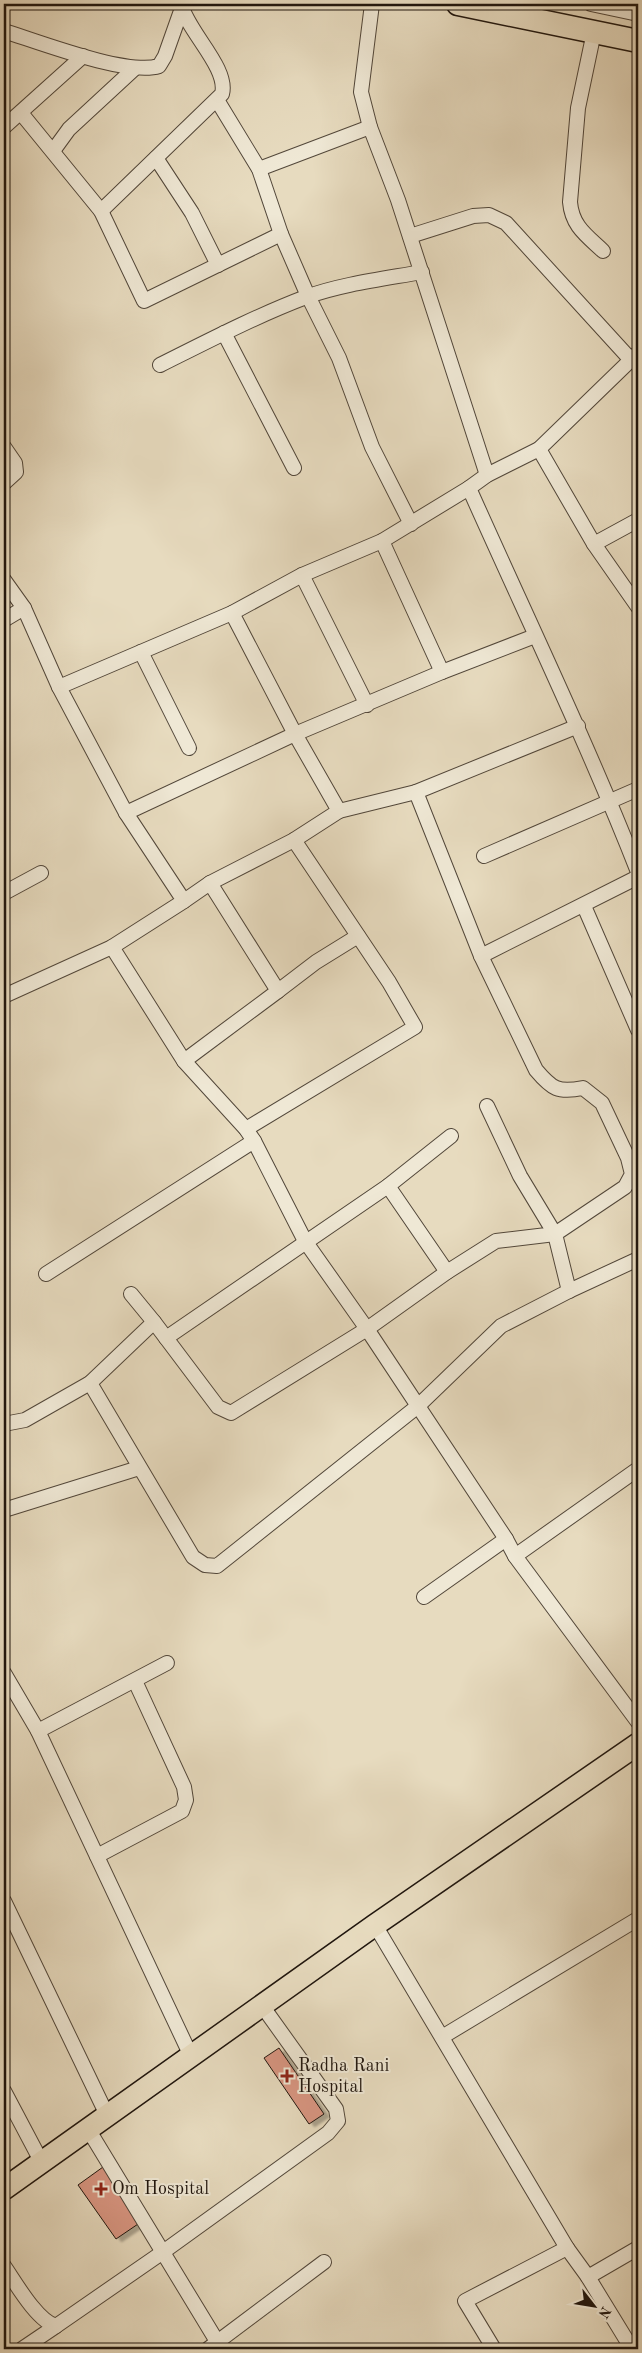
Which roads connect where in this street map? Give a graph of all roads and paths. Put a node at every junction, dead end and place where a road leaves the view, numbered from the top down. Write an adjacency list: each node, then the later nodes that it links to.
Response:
1 (372, 4): 14 (street)
2 (458, 4): 7 (highway)
3 (591, 4): 5 (street)
4 (181, 6): 10 (street); 11 (street)
5 (638, 14)
6 (4, 31): 9 (street)
7 (594, 32): 8 (highway); 21 (street)
8 (638, 41)
9 (83, 56): 10 (street); 12 (street)
10 (134, 68): 15 (street)
11 (217, 100): 16 (street); 17 (street)
12 (21, 113): 13 (street); 15 (street)
13 (4, 127)
14 (370, 127): 17 (street); 20 (street)
15 (53, 150): 18 (street)
16 (156, 158): 18 (street); 22 (street)
17 (259, 169): 19 (street)
18 (101, 211): 22 (street)
19 (281, 234): 22 (street); 24 (street)
20 (410, 236): 23 (street); 26 (street)
21 (603, 252)
22 (218, 265)
23 (422, 272): 24 (street); 31 (street)
24 (308, 296): 25 (street); 35 (street)
25 (224, 333): 27 (street); 30 (street)
26 (635, 357): 29 (street)
27 (160, 365)
28 (4, 447): 32 (street)
29 (539, 449): 31 (street); 37 (street)
30 (294, 468)
31 (487, 475): 33 (street)
32 (4, 483)
33 (470, 488): 35 (street); 44 (street)
34 (638, 520): 37 (street)
35 (411, 524): 36 (street)
36 (382, 541): 38 (street); 46 (street)
37 (594, 544): 40 (street)
38 (302, 575): 42 (street); 48 (street)
39 (4, 580): 41 (street)
40 (638, 607)
41 (24, 608): 43 (street); 47 (street)
42 (232, 614): 45 (street); 50 (street)
43 (4, 620)
44 (535, 636): 46 (street); 49 (street)
45 (141, 652): 47 (street); 51 (street)
46 (442, 672): 48 (street)
47 (58, 688): 56 (street)
48 (367, 705): 50 (street)
49 (578, 726): 53 (street); 54 (street)
50 (296, 734): 55 (street); 56 (street)
51 (188, 748)
52 (638, 789): 54 (street)
53 (416, 792): 55 (street); 68 (street)
54 (610, 802): 58 (street); 59 (street)
55 (339, 811): 57 (street)
56 (126, 813): 64 (street)
57 (294, 840): 62 (street); 66 (street)
58 (484, 856)
59 (638, 872)
60 (41, 873): 63 (street)
61 (638, 878): 65 (street)
62 (210, 883): 64 (street); 69 (street)
63 (4, 893)
64 (184, 901): 67 (street)
65 (584, 906): 68 (street); 71 (street)
66 (358, 936): 69 (street); 74 (street)
67 (112, 947): 70 (street); 72 (street)
68 (481, 956): 78 (street)
69 (278, 991): 72 (street)
70 (4, 996)
71 (638, 1030)
72 (184, 1061): 74 (street)
73 (487, 1106): 78 (street)
74 (246, 1129): 76 (street)
75 (451, 1136): 77 (street)
76 (254, 1141): 79 (street); 82 (street)
77 (388, 1186): 79 (street); 81 (street)
78 (555, 1234): 81 (street); 83 (street)
79 (306, 1241): 86 (street); 87 (street)
80 (638, 1259): 83 (street)
81 (446, 1272): 86 (street)
82 (46, 1274)
83 (568, 1291): 89 (street)
84 (131, 1294): 85 (street)
85 (154, 1322): 87 (street); 88 (street)
86 (367, 1329): 87 (street); 89 (street)
87 (166, 1338)
88 (90, 1383): 90 (street); 91 (street)
89 (418, 1406): 91 (street); 94 (street)
90 (4, 1424)
91 (139, 1468): 93 (street)
92 (638, 1469): 95 (street)
93 (4, 1510)
94 (506, 1539): 95 (street); 96 (street)
95 (515, 1556): 100 (street)
96 (424, 1597)
97 (167, 1663): 99 (street)
98 (4, 1673): 101 (street)
99 (135, 1681): 101 (street); 103 (street)
100 (638, 1722)
101 (38, 1731): 103 (street)
102 (638, 1744): 106 (main road)
103 (97, 1856): 109 (street)
104 (4, 1901): 111 (street)
105 (636, 1920): 108 (street)
106 (376, 1925): 107 (main road); 108 (street)
107 (263, 2006): 109 (main road); 117 (street)
108 (442, 2037): 115 (street)
109 (191, 2056): 111 (main road)
110 (4, 2090): 113 (street)
111 (107, 2115): 112 (main road)
112 (88, 2129): 113 (main road); 117 (street)
113 (41, 2161): 114 (main road)
114 (4, 2189)
115 (567, 2248): 120 (street); 124 (street)
116 (638, 2248): 120 (street)
117 (163, 2252): 121 (street); 122 (street)
118 (324, 2262): 122 (street)
119 (4, 2266): 121 (street)
120 (588, 2277): 125 (street)
121 (56, 2326): 123 (street)
122 (213, 2346)
123 (22, 2349)
124 (494, 2349)
125 (632, 2349)

